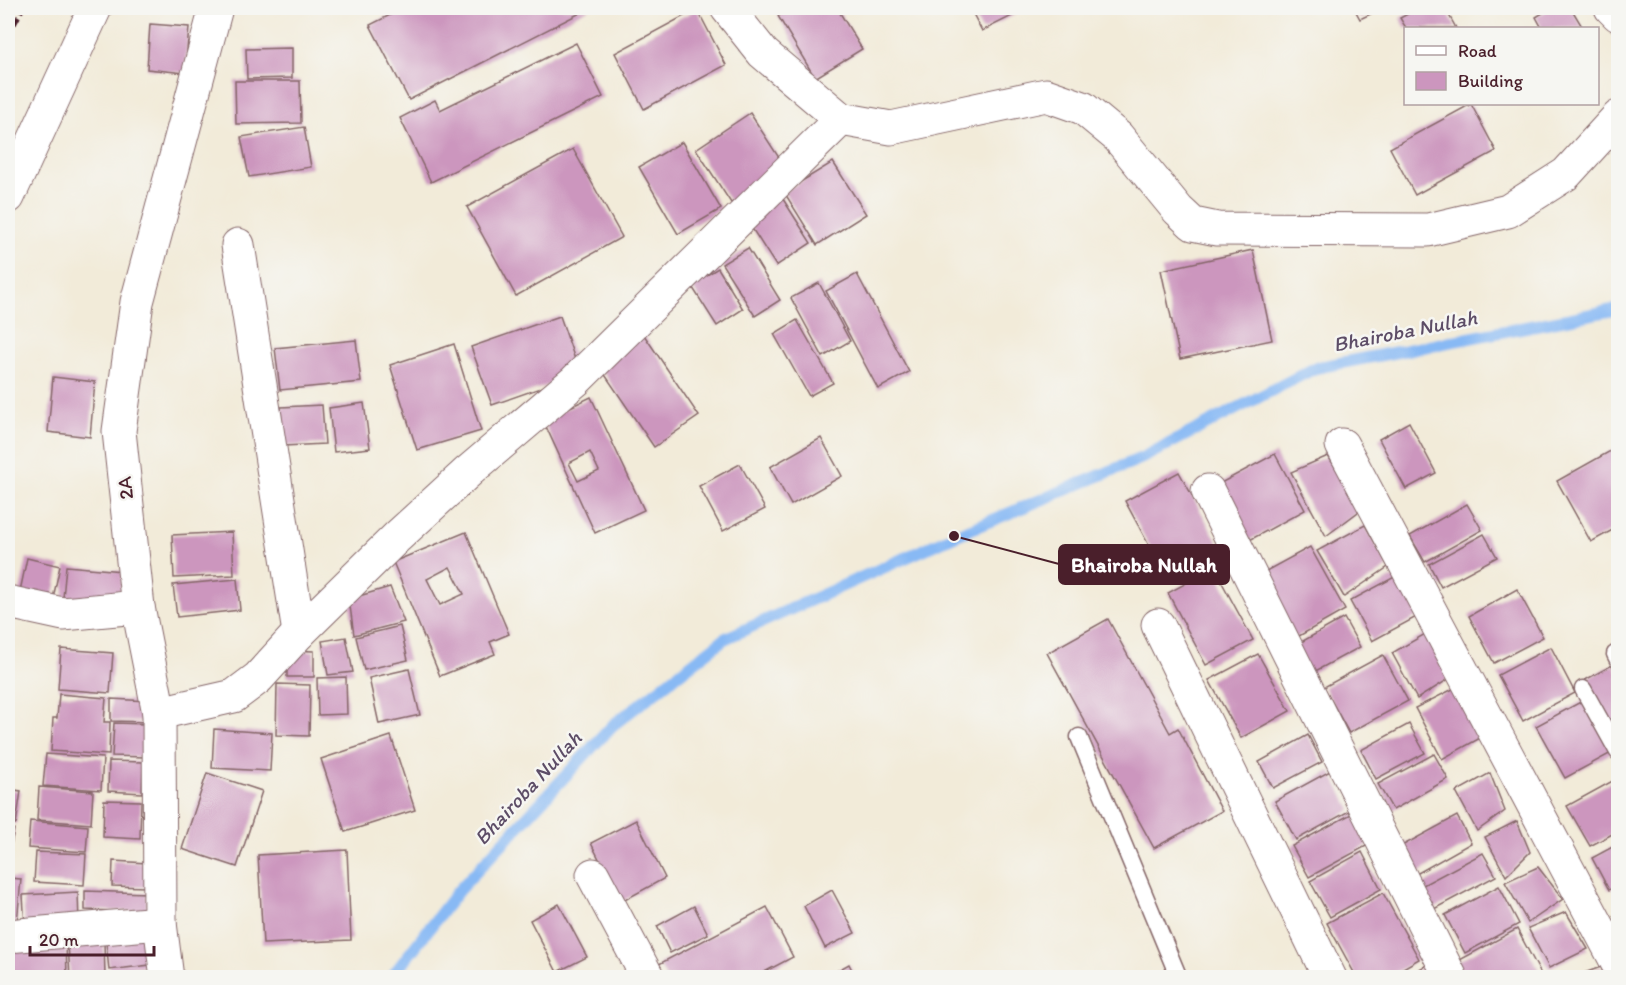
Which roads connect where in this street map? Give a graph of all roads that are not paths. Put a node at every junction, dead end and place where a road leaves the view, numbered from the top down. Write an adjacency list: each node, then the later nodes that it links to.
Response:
1 (96, 8): 8 (street)
2 (216, 8): 13 (street, 2A)
3 (727, 8): 7 (street)
4 (1611, 8): 5 (street)
5 (1618, 15)
6 (1618, 117): 7 (street)
7 (841, 119): 15 (street)
8 (8, 197)
9 (238, 245): 15 (street)
10 (1342, 445): 23 (street)
11 (1208, 491): 28 (street)
12 (8, 602): 13 (street)
13 (138, 607): 17 (street, 2A)
14 (1158, 625): 27 (street)
15 (299, 633): 17 (street)
16 (1583, 689): 19 (lane)
17 (159, 713): 21 (street, 2A)
18 (1079, 737): 26 (lane)
19 (1618, 752)
20 (593, 875): 25 (street)
21 (160, 923): 22 (street); 24 (street, 2A)
22 (8, 936)
23 (1618, 964)
24 (167, 978)
25 (648, 978)
26 (1179, 978)
27 (1330, 978)
28 (1451, 978)

